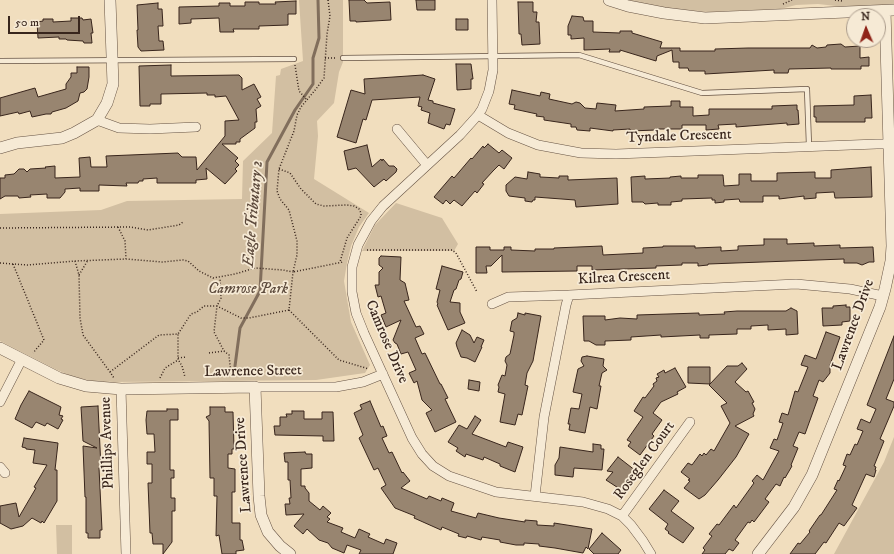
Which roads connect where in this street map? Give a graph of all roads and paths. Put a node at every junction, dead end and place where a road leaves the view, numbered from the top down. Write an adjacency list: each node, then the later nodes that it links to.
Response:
1 (110, 0): 12 (street)
2 (328, 0): 9 (path)
3 (492, 0): 8 (street, Camrose Drive)
4 (609, 0): 7 (street)
5 (792, 0): 6 (path)
6 (779, 5)
7 (889, 10): 19 (street, Lawrence Drive)
8 (493, 56): 10 (lane); 15 (street, Camrose Drive); 20 (lane)
9 (325, 58): 10 (path); 14 (path)
10 (343, 58)
11 (294, 59): 12 (lane); 14 (path)
12 (112, 60): 13 (lane); 16 (street)
13 (0, 61)
14 (307, 100): 23 (path)
15 (478, 116): 20 (street, Tyndale Crescent); 22 (street, Camrose Drive)
16 (97, 120): 17 (street); 21 (street)
17 (196, 127)
18 (397, 129): 22 (street)
19 (892, 145): 20 (street, Tyndale Crescent); 40 (street, Lawrence Drive)
20 (809, 146)
21 (0, 148)
22 (427, 165): 30 (street, Camrose Drive)
23 (280, 169): 32 (path); 35 (path)
24 (183, 222): 25 (path)
25 (118, 227): 26 (path); 28 (path)
26 (0, 228)
27 (367, 250): 38 (path)
28 (126, 259): 29 (path); 37 (path)
29 (88, 260): 31 (path); 36 (path)
30 (353, 260): 32 (path); 54 (street, Camrose Drive)
31 (75, 261): 34 (path); 36 (path)
32 (340, 262): 35 (path)
33 (0, 263): 34 (path)
34 (13, 264): 47 (path)
35 (293, 272): 37 (path); 43 (path)
36 (79, 275): 53 (path)
37 (220, 278): 42 (path)
38 (477, 292)
39 (569, 295): 40 (street, Kilrea Crescent); 41 (street); 63 (street, Kilrea Crescent)
40 (883, 296): 68 (street, Lawrence Drive)
41 (492, 304)
42 (217, 306): 43 (path); 44 (path); 46 (path)
43 (289, 310): 52 (path)
44 (178, 334): 51 (path); 53 (path)
45 (0, 348): 50 (street, Phillips Avenue)
46 (224, 351): 48 (path); 55 (path)
47 (33, 353)
48 (209, 353)
49 (186, 357): 51 (path)
50 (22, 359): 60 (street, Phillips Avenue); 61 (street)
51 (178, 359): 56 (path); 57 (path)
52 (371, 370)
53 (110, 372): 58 (path)
54 (383, 374): 59 (street, Lawrence Street); 63 (street, Camrose Drive)
55 (231, 375)
56 (185, 377)
57 (160, 378)
58 (114, 380)
59 (255, 388): 60 (street, Lawrence Street); 65 (street, Lawrence Drive)
60 (121, 389): 66 (street, Phillips Avenue)
61 (0, 402)
62 (690, 422): 64 (street, Roseglen Court)
63 (535, 496): 64 (street, Camrose Drive)
64 (622, 516): 67 (street, Camrose Drive)
65 (287, 553)
66 (126, 554)
67 (651, 554)
68 (758, 554)

